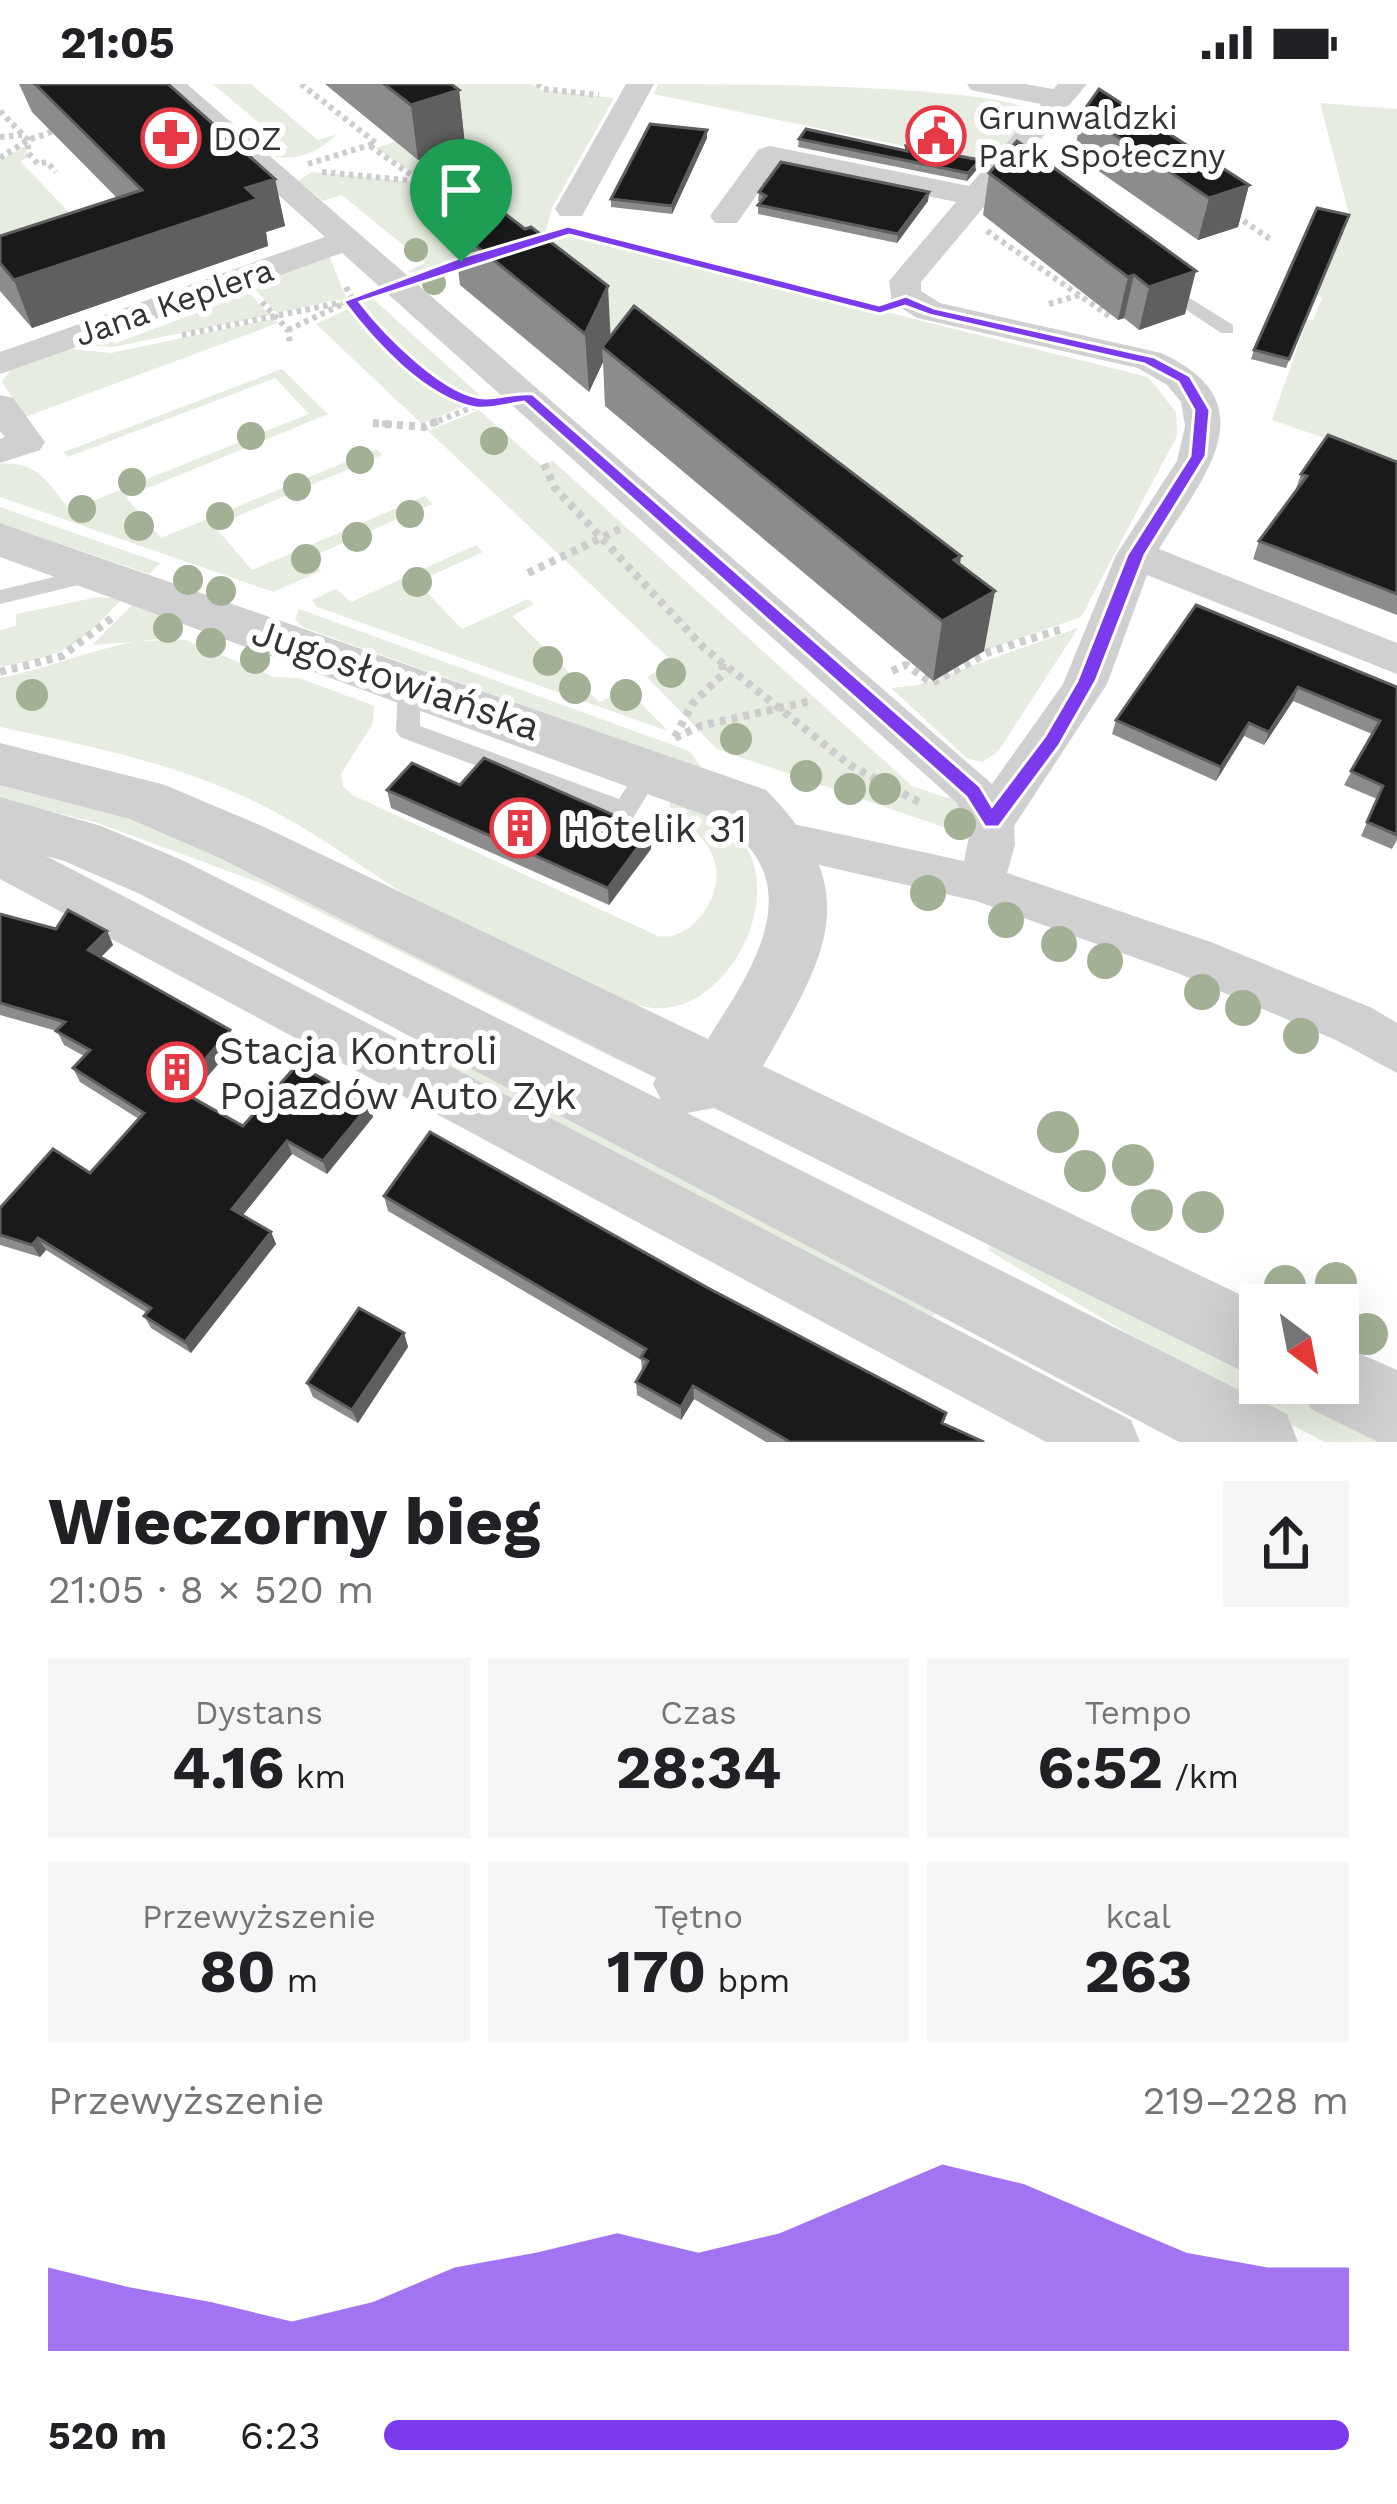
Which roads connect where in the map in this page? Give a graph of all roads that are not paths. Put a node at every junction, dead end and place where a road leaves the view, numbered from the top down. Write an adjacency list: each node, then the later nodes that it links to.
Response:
1 (170, 84): 8 (street)
2 (981, 84): 4 (street)
3 (637, 91): 7 (street)
4 (1066, 92): 5 (street)
5 (968, 205): 6 (street); 15 (street)
6 (727, 216)
7 (570, 220)
8 (348, 240): 11 (street, Jana Keplera); 21 (street)
9 (1158, 282): 10 (lane)
10 (1227, 329)
11 (0, 364)
12 (0, 406): 13 (street)
13 (0, 452)
14 (0, 539): 16 (street, Jugosłowiańska)
15 (1136, 555): 18 (street); 21 (street)
16 (111, 589): 17 (lane); 20 (street, Jugosłowiańska)
17 (0, 597)
18 (1397, 659)
19 (3, 803): 23 (street); 24 (street); 29 (street)
20 (780, 839): 21 (street, Jugosłowiańska); 23 (street)
21 (989, 849): 22 (street, Jugosłowiańska)
22 (1397, 1050)
23 (721, 1077): 24 (street); 25 (street); 26 (street)
24 (556, 1079): 25 (street)
25 (811, 1213): 30 (street)
26 (1239, 1333)
27 (1359, 1392): 28 (street)
28 (1397, 1411)
29 (1109, 1442)
30 (1259, 1442)

